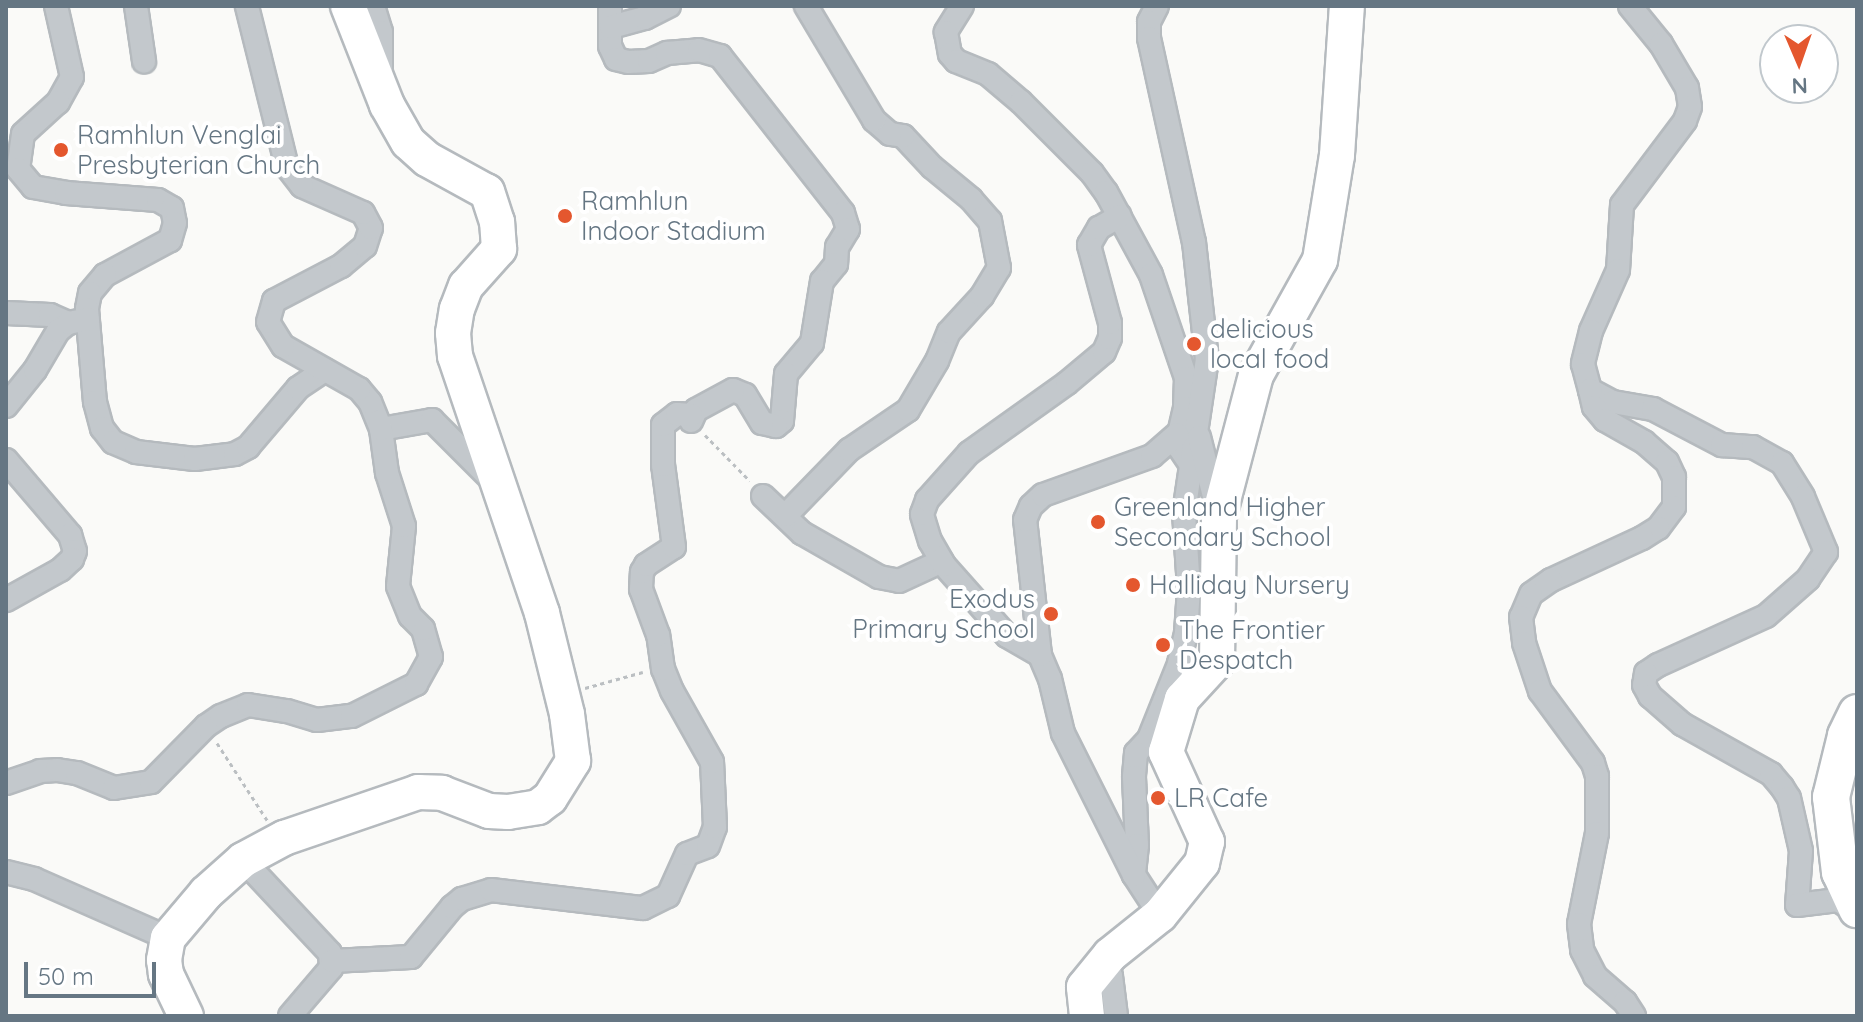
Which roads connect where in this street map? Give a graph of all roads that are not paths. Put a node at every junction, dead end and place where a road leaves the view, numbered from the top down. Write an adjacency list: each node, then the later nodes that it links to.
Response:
1 (56, 6): 17 (street)
2 (136, 6): 13 (street)
3 (247, 6): 18 (street)
4 (348, 6): 14 (main road)
5 (373, 6): 14 (street)
6 (669, 6): 12 (street)
7 (806, 6): 26 (street)
8 (962, 6): 15 (street)
9 (1157, 6): 22 (street)
10 (1347, 6): 27 (main road)
11 (1630, 6): 19 (street)
12 (610, 16): 39 (street)
13 (144, 61)
14 (380, 81): 24 (main road)
15 (1120, 216): 22 (street); 28 (street)
16 (6, 313): 17 (street)
17 (78, 321): 18 (street); 20 (street)
18 (325, 370): 21 (street)
19 (1590, 390): 36 (street); 45 (street)
20 (6, 406)
21 (381, 429): 24 (street); 32 (street)
22 (1187, 433): 27 (street); 30 (street); 35 (street)
23 (6, 460): 29 (street)
24 (495, 482): 33 (main road)
25 (763, 496): 26 (street)
26 (786, 515): 28 (street)
27 (1219, 516): 37 (main road)
28 (942, 561): 30 (street)
29 (6, 600)
30 (1040, 655): 35 (street)
31 (1857, 713): 36 (highway)
32 (6, 783)
33 (243, 860): 38 (main road); 39 (street)
34 (6, 872): 38 (street)
35 (1134, 875): 37 (street)
36 (1857, 911)
37 (1160, 915): 40 (main road)
38 (168, 938): 41 (main road)
39 (332, 961): 42 (street)
40 (1100, 967): 43 (main road); 44 (street)
41 (186, 1016)
42 (290, 1016)
43 (1087, 1016)
44 (1116, 1016)
45 (1634, 1016)

